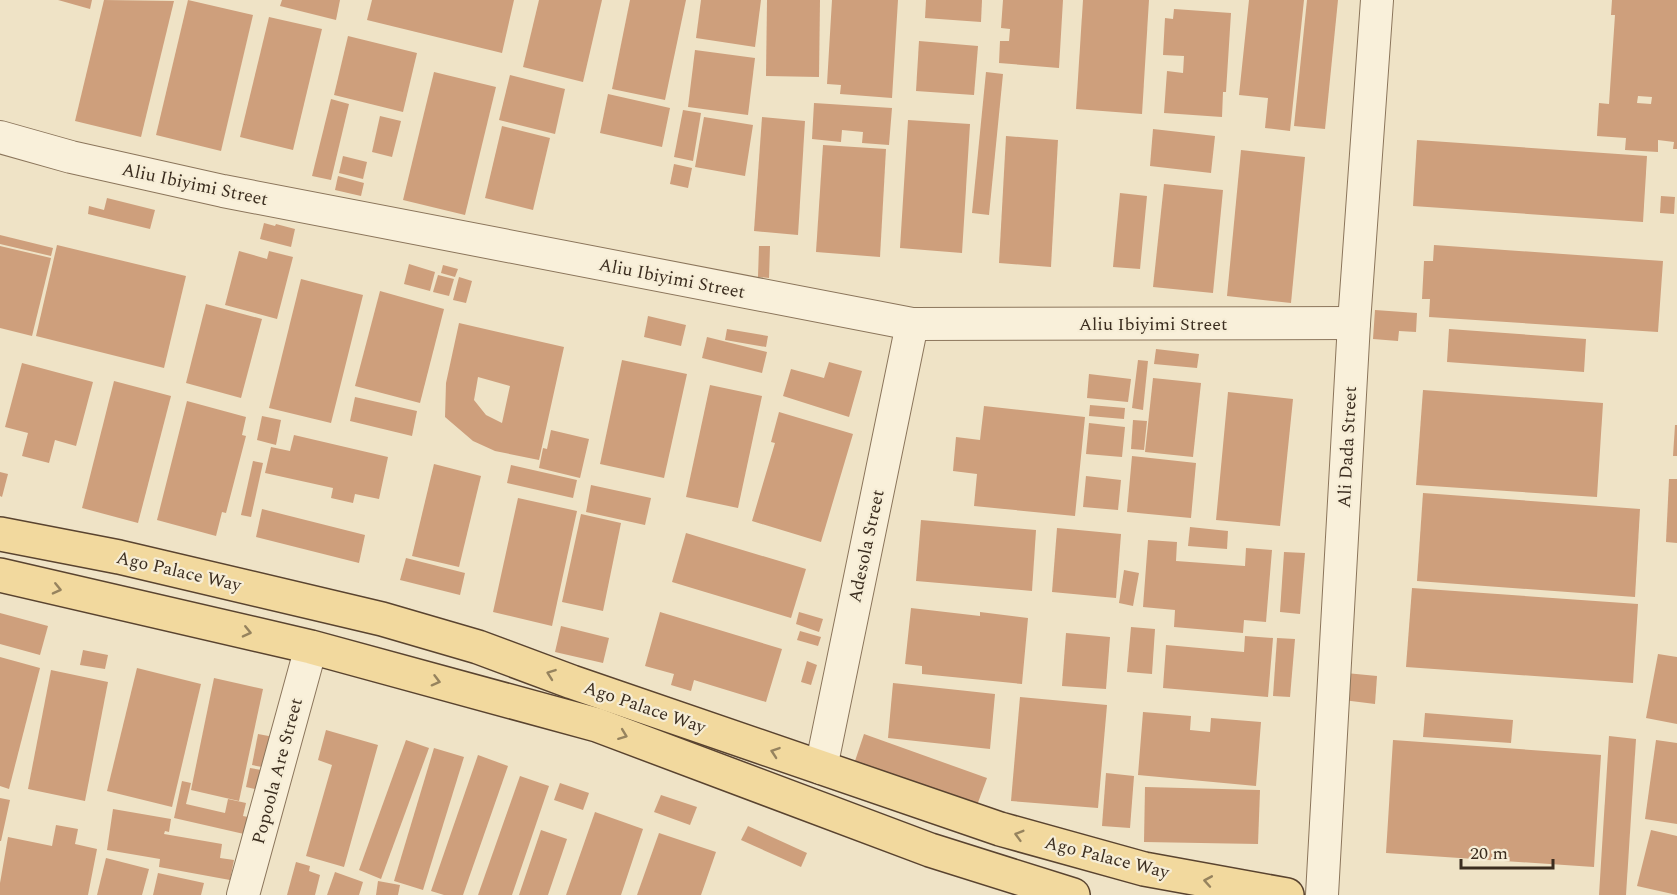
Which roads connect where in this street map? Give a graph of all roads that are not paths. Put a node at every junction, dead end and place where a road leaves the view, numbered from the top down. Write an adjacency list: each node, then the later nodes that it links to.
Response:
1 (1377, 0): 3 (street, Ali Dada Street)
2 (0, 137): 4 (street, Aliu Ibiyimi Street)
3 (1354, 323): 4 (street, Aliu Ibiyimi Street); 12 (street, Ali Dada Street)
4 (912, 324): 8 (street, Adesola Street)
5 (0, 534): 8 (main road, Ago Palace Way, one-way to 5)
6 (0, 576): 7 (main road, Ago Palace Way, one-way to 7)
7 (311, 647): 9 (street, Popoola Are Street); 10 (main road, Ago Palace Way, one-way to 10)
8 (821, 768): 11 (main road, Ago Palace Way, one-way to 8)
9 (243, 895)
10 (1073, 895)
11 (1287, 895)
12 (1322, 895)

